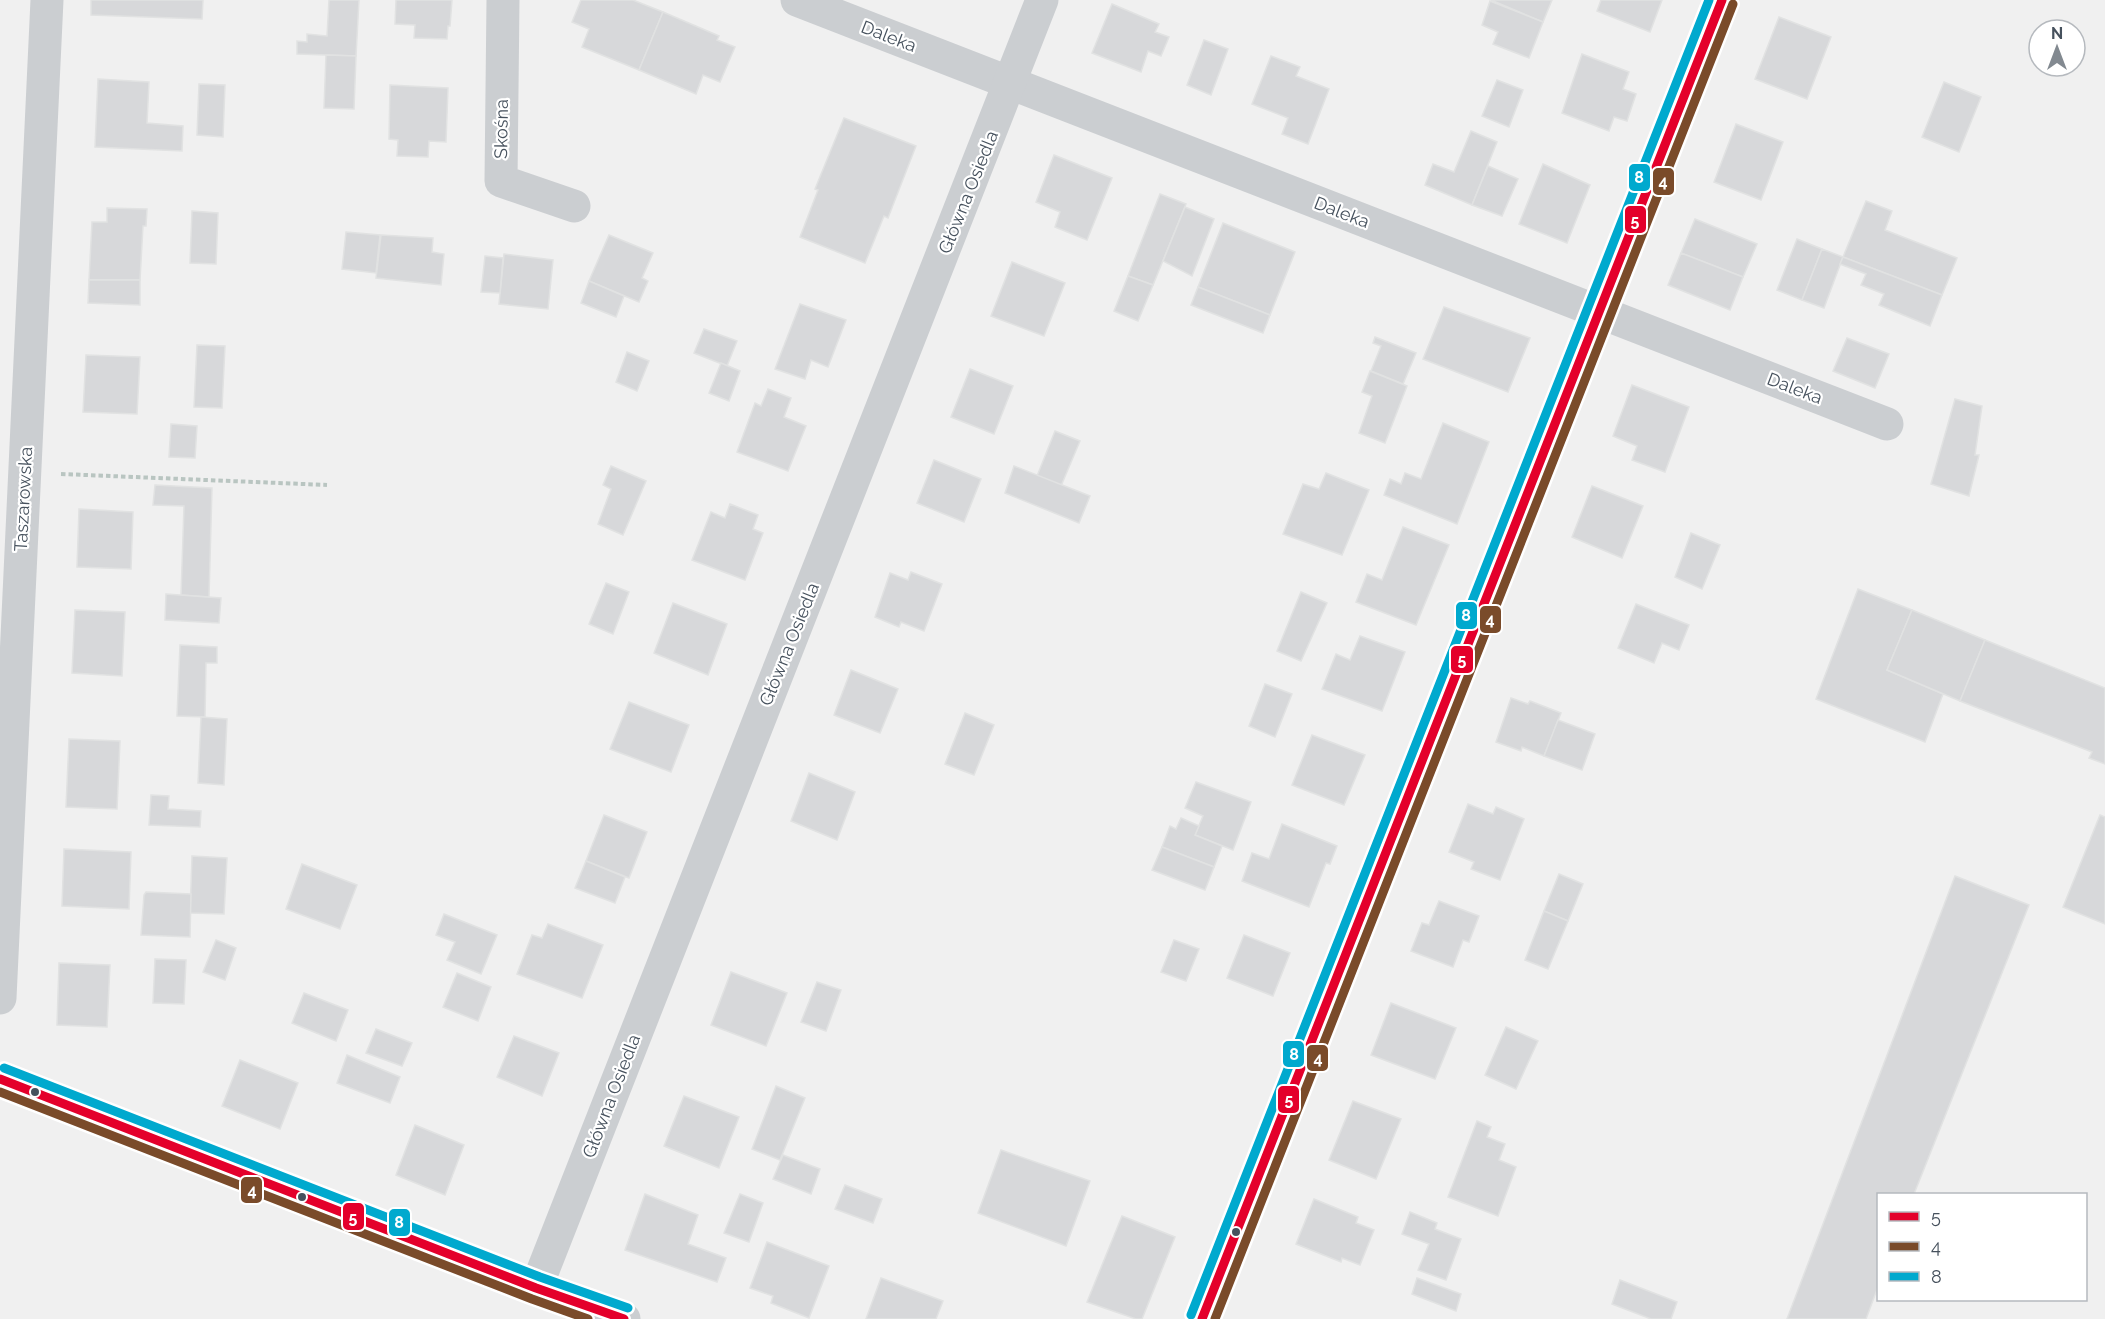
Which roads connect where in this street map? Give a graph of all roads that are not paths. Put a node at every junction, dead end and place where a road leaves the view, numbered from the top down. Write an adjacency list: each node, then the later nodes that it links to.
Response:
1 (47, 0): 10 (street, Taszarowska)
2 (503, 0): 7 (street, Skośna)
3 (797, 0): 6 (street, Daleka)
4 (1042, 0): 6 (street, Główna Osiedla)
5 (1722, 0): 8 (street)
6 (1010, 82): 8 (street, Daleka); 12 (street, Główna Osiedla)
7 (574, 206)
8 (1599, 312): 9 (street, Daleka); 14 (street)
9 (1887, 424)
10 (0, 998)
11 (0, 1079): 12 (street)
12 (536, 1288): 13 (street)
13 (624, 1319)
14 (1202, 1319)

